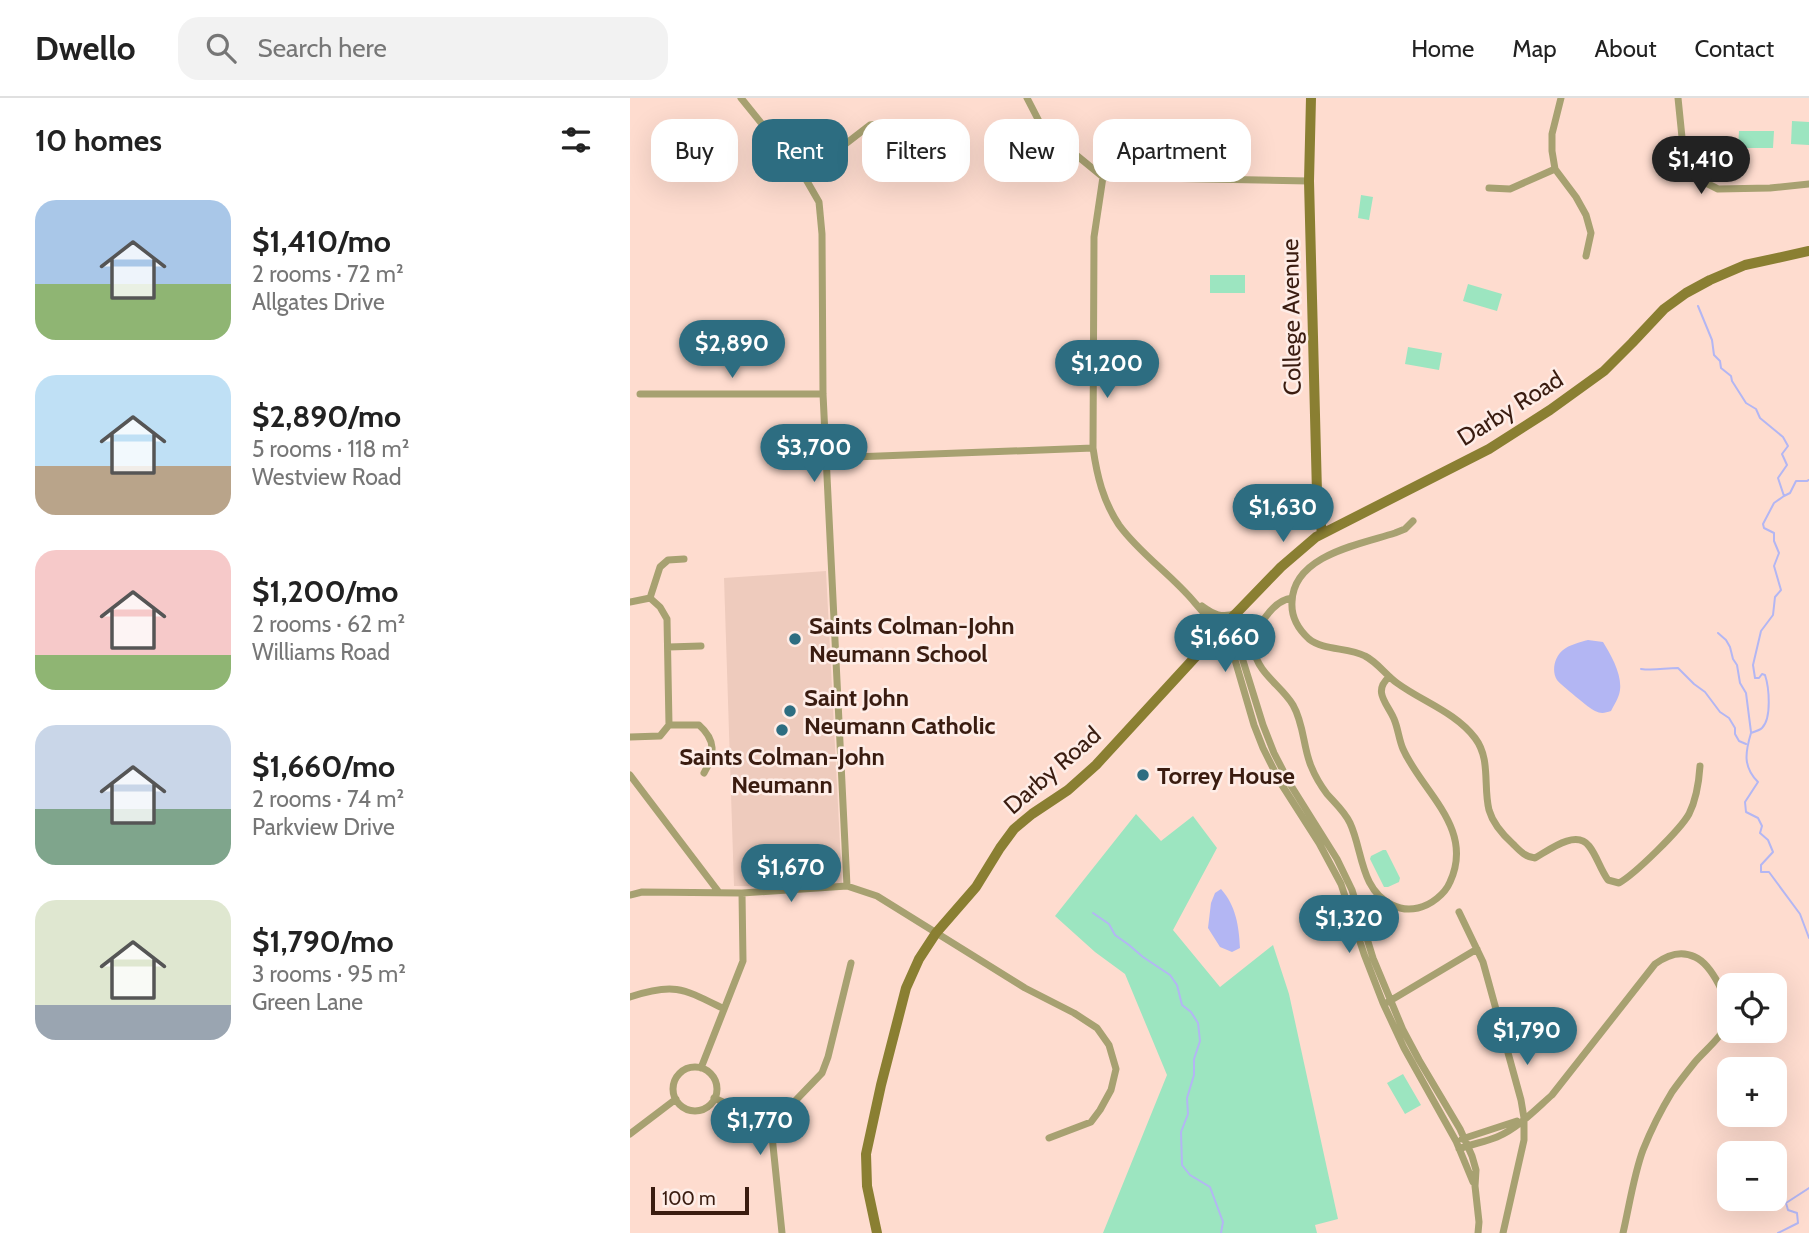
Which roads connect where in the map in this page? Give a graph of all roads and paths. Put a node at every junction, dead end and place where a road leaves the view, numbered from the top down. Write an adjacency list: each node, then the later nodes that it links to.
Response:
1 (741, 98): 6 (street)
2 (1027, 98): 9 (street)
3 (1311, 98): 12 (main road, College Avenue)
4 (1561, 98): 10 (street)
5 (1678, 98): 15 (street)
6 (758, 119)
7 (862, 131): 8 (street)
8 (848, 142)
9 (1093, 169)
10 (1555, 169): 16 (street); 18 (street)
11 (1251, 180): 12 (street)
12 (1309, 181): 24 (main road, College Avenue)
13 (807, 182): 20 (street)
14 (1102, 182): 21 (street)
15 (1809, 184)
16 (1489, 188)
17 (1809, 251): 24 (main road, Darby Road)
18 (1586, 256)
19 (640, 394): 20 (street)
20 (823, 394): 22 (street)
21 (1093, 448): 22 (street); 26 (street)
22 (827, 458): 41 (street)
23 (1413, 521): 28 (street)
24 (1322, 534): 30 (main road, Darby Road)
25 (684, 559): 27 (street)
26 (1190, 597): 30 (street); 32 (street)
27 (650, 598): 29 (street); 34 (street)
28 (1292, 598): 35 (street); 35 (street)
29 (630, 602)
30 (1237, 613): 31 (main road, Darby Road)
31 (1223, 628): 32 (main road, Darby Road); 50 (street)
32 (1209, 643): 46 (main road, Darby Road)
33 (701, 646): 34 (street)
34 (668, 647): 36 (street)
35 (1389, 677): 38 (street)
36 (669, 725): 37 (street); 39 (street)
37 (630, 737)
38 (1700, 766)
39 (705, 773)
40 (630, 775): 42 (street)
41 (847, 886): 43 (street); 46 (street)
42 (718, 891): 43 (street); 44 (street)
43 (742, 893): 51 (street)
44 (630, 895)
45 (1459, 912): 47 (street)
46 (936, 933): 58 (street); 61 (main road, Darby Road)
47 (1477, 949): 50 (street); 55 (street)
48 (851, 963): 56 (street)
49 (630, 997): 51 (street)
50 (1387, 1003): 59 (street)
51 (724, 1009): 52 (street)
52 (701, 1068): 53 (street); 54 (street)
53 (715, 1098): 54 (street); 56 (street)
54 (676, 1100): 57 (street)
55 (1524, 1118): 59 (street); 63 (street); 64 (street)
56 (771, 1126): 60 (street)
57 (630, 1134)
58 (1049, 1138)
59 (1461, 1144): 62 (street)
60 (782, 1233)
61 (877, 1233)
62 (1478, 1233)
63 (1503, 1233)
64 (1623, 1233)

